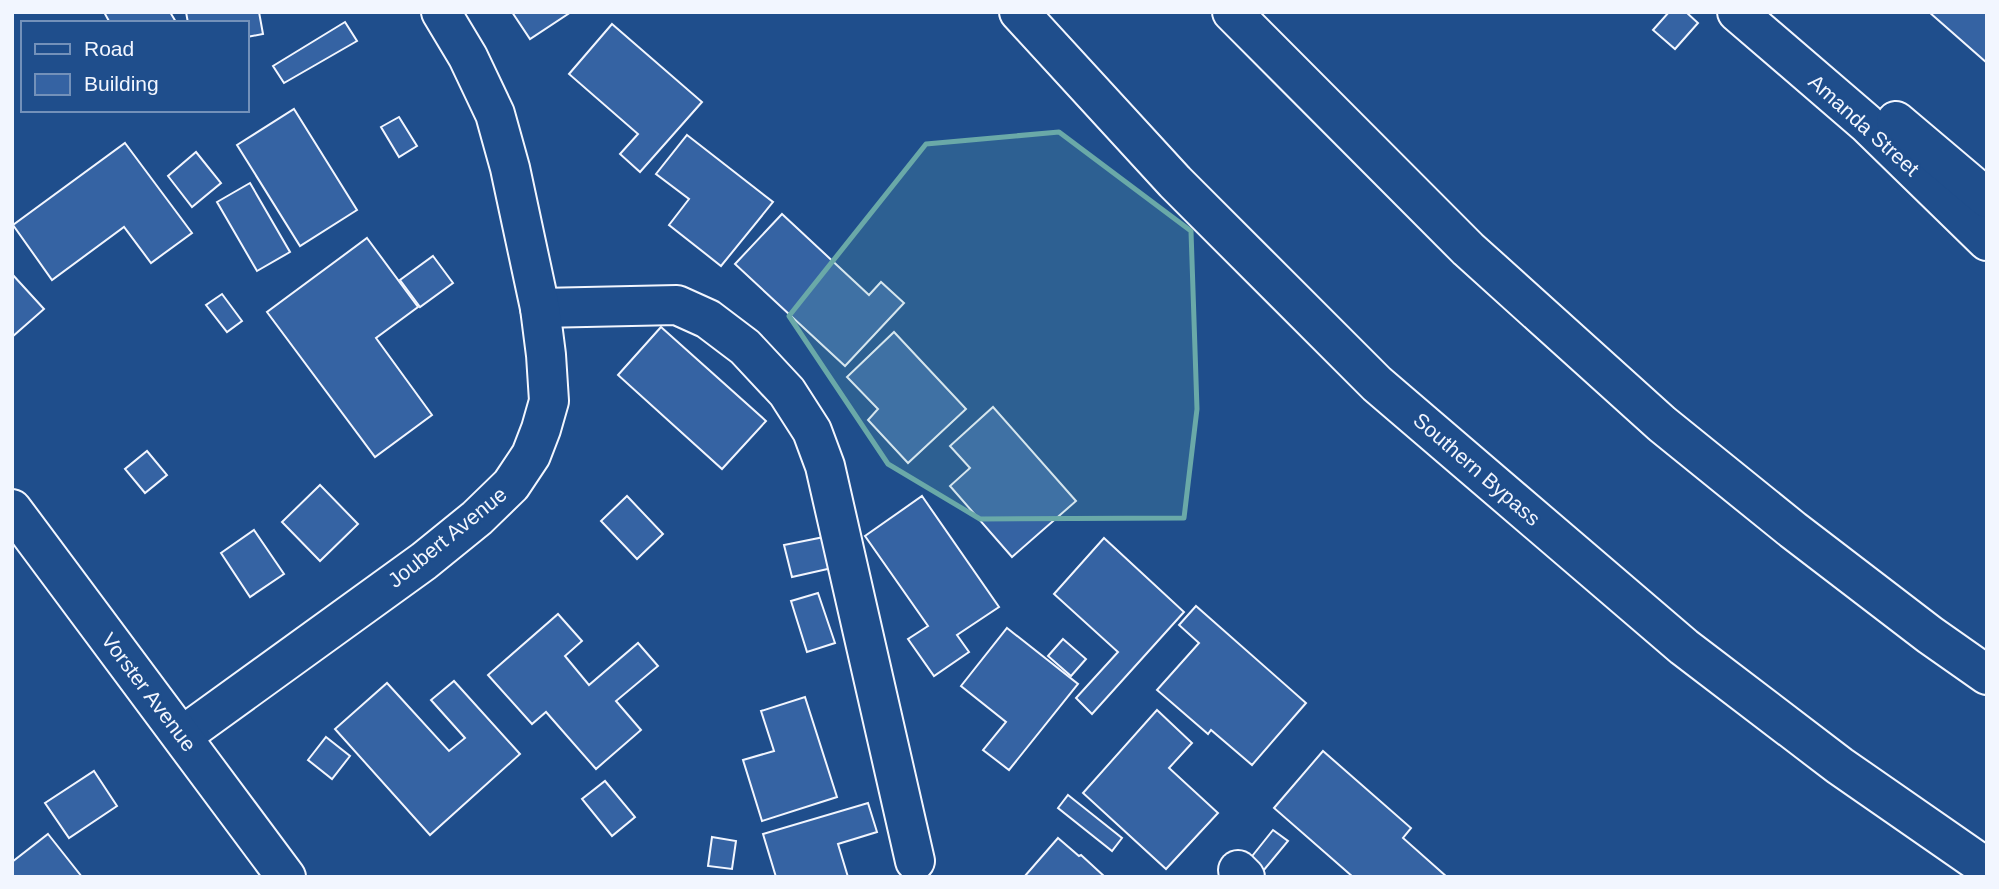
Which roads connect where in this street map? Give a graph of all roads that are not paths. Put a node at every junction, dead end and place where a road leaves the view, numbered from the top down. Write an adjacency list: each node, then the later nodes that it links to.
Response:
1 (441, 12): 10 (main road, Joubert Avenue)
2 (1019, 12): 15 (main road, Southern Bypass)
3 (1232, 12): 12 (main road)
4 (1737, 12): 9 (main road, Amanda Street)
5 (1770, 12): 6 (main road, Amanda Street)
6 (1945, 161): 7 (main road); 8 (main road, Amanda Street)
7 (1987, 182)
8 (1987, 198)
9 (1987, 241)
10 (540, 308): 13 (main road, Joubert Avenue); 14 (main road)
11 (12, 509): 13 (main road, Vorster Avenue)
12 (1987, 675)
13 (182, 736): 16 (main road, Vorster Avenue)
14 (915, 860)
15 (1987, 868)
16 (286, 877)

